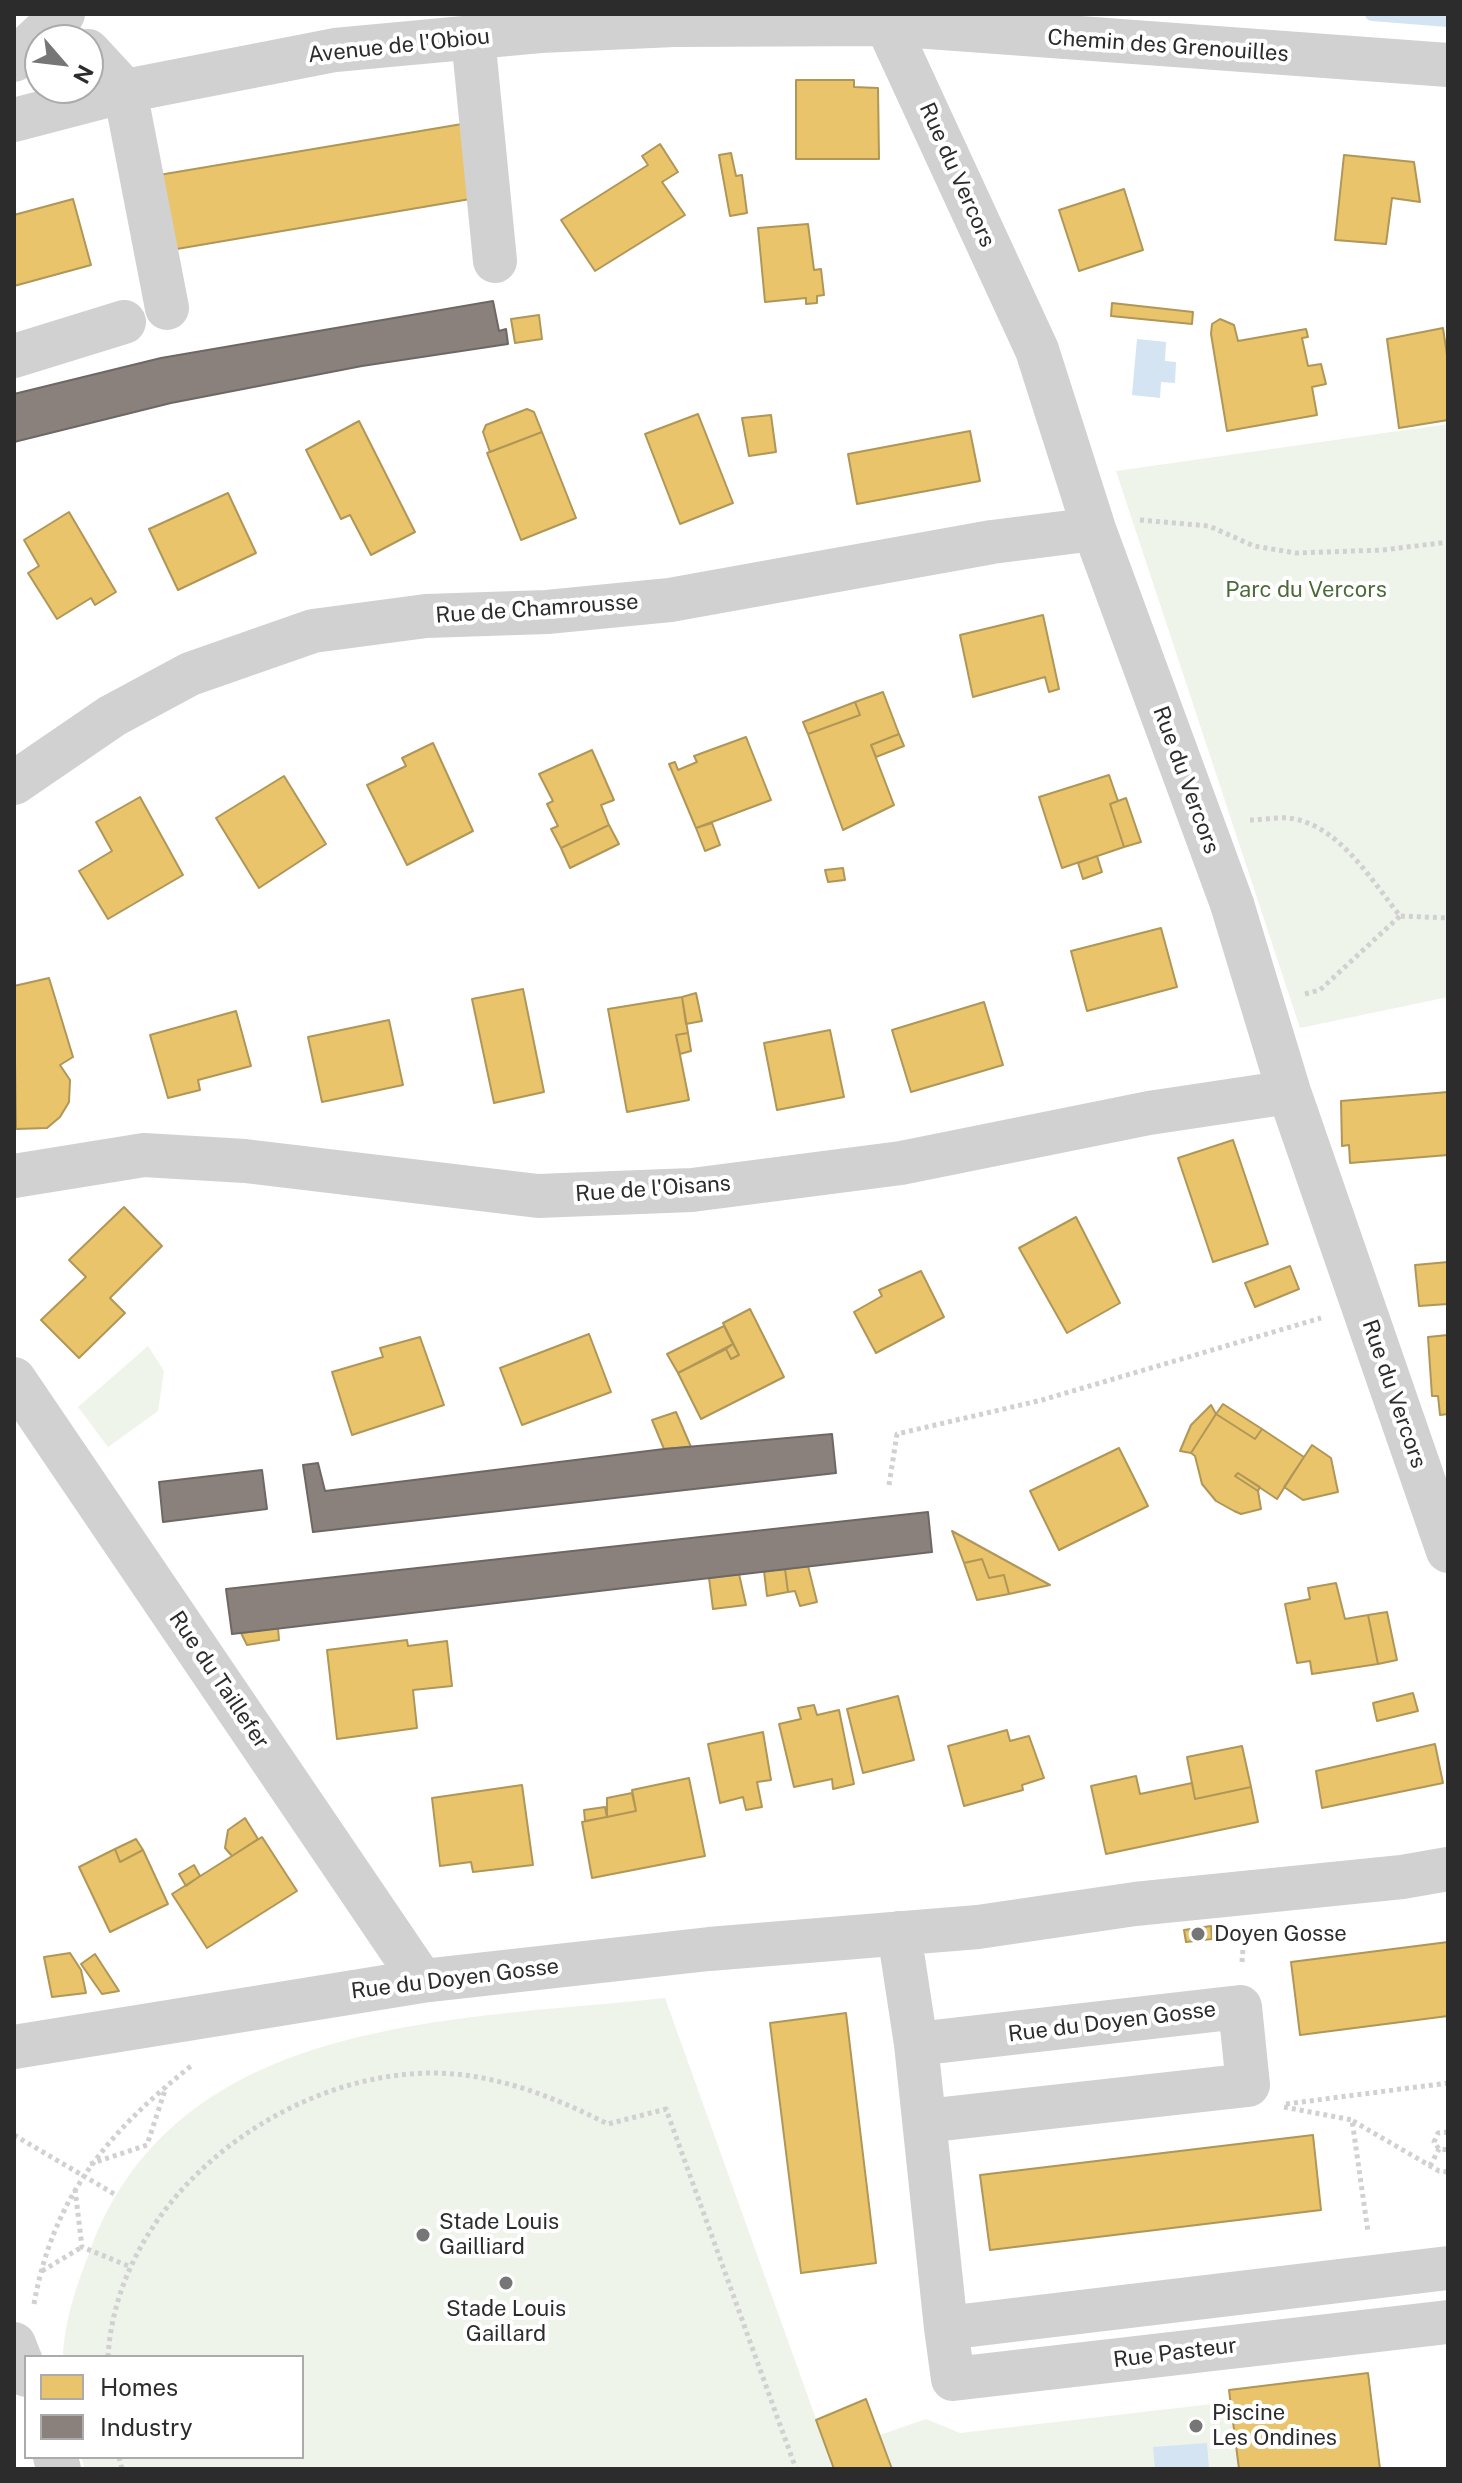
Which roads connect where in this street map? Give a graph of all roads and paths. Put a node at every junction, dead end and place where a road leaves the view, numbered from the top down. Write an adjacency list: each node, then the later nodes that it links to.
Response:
1 (885, 19): 2 (street, Avenue de l'Obiou); 6 (street, Chemin des Grenouilles); 15 (street, Rue du Vercors)
2 (687, 20): 4 (street, Avenue de l'Obiou)
3 (64, 21): 5 (street)
4 (473, 37): 9 (street, Avenue de l'Obiou); 11 (street)
5 (14, 60)
6 (1448, 65)
7 (104, 68): 9 (street)
8 (14, 79): 10 (street)
9 (125, 91): 10 (street, Avenue de l'Obiou); 12 (street)
10 (28, 116)
11 (495, 261)
12 (167, 308)
13 (124, 322): 14 (street)
14 (14, 356)
15 (1097, 535): 16 (path); 17 (street, Rue de Chamrousse); 18 (street, Rue du Vercors)
16 (1448, 542)
17 (14, 783)
18 (1206, 834): 19 (path); 21 (street, Rue du Vercors)
19 (1400, 916): 20 (path); 21 (path)
20 (1448, 918)
21 (1262, 1008): 22 (street, Rue du Vercors)
22 (1289, 1092): 23 (street, Rue de l'Oisans); 24 (street, Rue du Vercors)
23 (14, 1176)
24 (1364, 1306): 26 (path); 27 (street, Rue du Vercors)
25 (14, 1379): 31 (street, Rue du Taillefer)
26 (889, 1485)
27 (1448, 1551)
28 (1448, 1869): 29 (street, Rue du Doyen Gosse)
29 (1247, 1891): 30 (street, Rue du Doyen Gosse); 32 (path)
30 (899, 1933): 31 (street, Rue du Doyen Gosse); 33 (street)
31 (422, 1981): 34 (street, Rue du Doyen Gosse)
32 (1240, 2007): 33 (street, Rue du Doyen Gosse); 39 (street, Rue du Doyen Gosse)
33 (916, 2044): 39 (street)
34 (14, 2047)
35 (194, 2063): 37 (path)
36 (1448, 2083): 38 (path)
37 (166, 2086): 44 (path); 44 (path)
38 (1352, 2120): 45 (path); 54 (path)
39 (925, 2121): 57 (street)
40 (1448, 2132): 42 (path)
41 (14, 2135): 47 (path)
42 (1439, 2149): 43 (path); 45 (path)
43 (1448, 2150)
44 (90, 2164): 47 (path)
45 (1430, 2166): 46 (path)
46 (1448, 2172)
47 (82, 2177): 48 (path); 49 (path)
48 (75, 2188): 50 (path); 53 (path)
49 (116, 2195)
50 (82, 2247): 51 (path); 53 (path)
51 (131, 2267): 59 (path); 60 (path)
52 (1448, 2268): 54 (street)
53 (40, 2272): 56 (path)
54 (1375, 2277): 57 (street)
55 (1448, 2322): 57 (street, Rue Pasteur)
56 (23, 2328): 58 (street)
57 (946, 2328)
58 (25, 2355)
59 (108, 2355)
60 (796, 2469)

